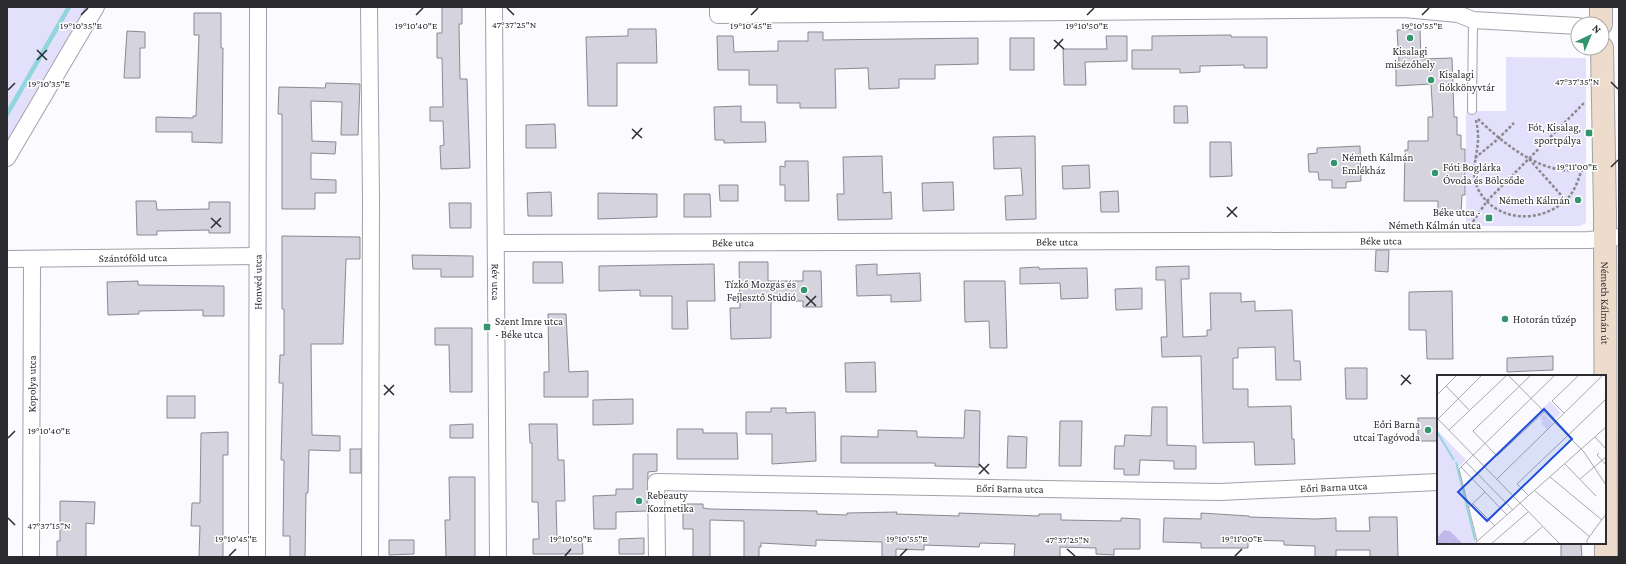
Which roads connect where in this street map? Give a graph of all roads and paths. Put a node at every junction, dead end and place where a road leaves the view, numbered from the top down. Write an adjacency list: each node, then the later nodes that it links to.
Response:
1 (96, 7): 13 (street)
2 (258, 7): 24 (street, Honvéd utca)
3 (369, 7): 34 (street)
4 (494, 7): 23 (street, Rév utca)
5 (718, 7): 6 (street)
6 (1473, 20): 7 (street); 10 (lane)
7 (1570, 26)
8 (1602, 56): 9 (street, Németh Kálmán út)
9 (1603, 100): 15 (path); 16 (street, Németh Kálmán út)
10 (1472, 110)
11 (1514, 123): 12 (path)
12 (1498, 139): 14 (path); 14 (path); 15 (path)
13 (7, 158)
14 (1475, 158): 19 (path)
15 (1528, 159): 17 (path); 18 (path); 19 (path)
16 (1604, 166): 17 (path); 21 (street, Németh Kálmán út)
17 (1582, 169): 18 (path)
18 (1566, 200): 19 (path); 20 (path)
19 (1487, 201): 22 (path)
20 (1569, 204)
21 (1612, 238): 22 (street, Béke utca); 27 (street, Németh Kálmán út)
22 (1474, 240): 23 (street, Béke utca)
23 (496, 243): 35 (street, Rév utca)
24 (258, 256): 26 (street, Szántóföld utca); 33 (street, Honvéd utca)
25 (7, 259): 26 (street, Szántóföld utca)
26 (32, 260): 32 (street, Kopolya utca)
27 (1606, 445)
28 (1606, 479): 30 (street)
29 (1437, 482): 36 (street, Eőri Barna utca)
30 (1619, 482)
31 (1606, 544): 37 (street, Németh Kálmán út)
32 (31, 557)
33 (257, 557)
34 (370, 557)
35 (498, 557)
36 (657, 557)
37 (1606, 557)

